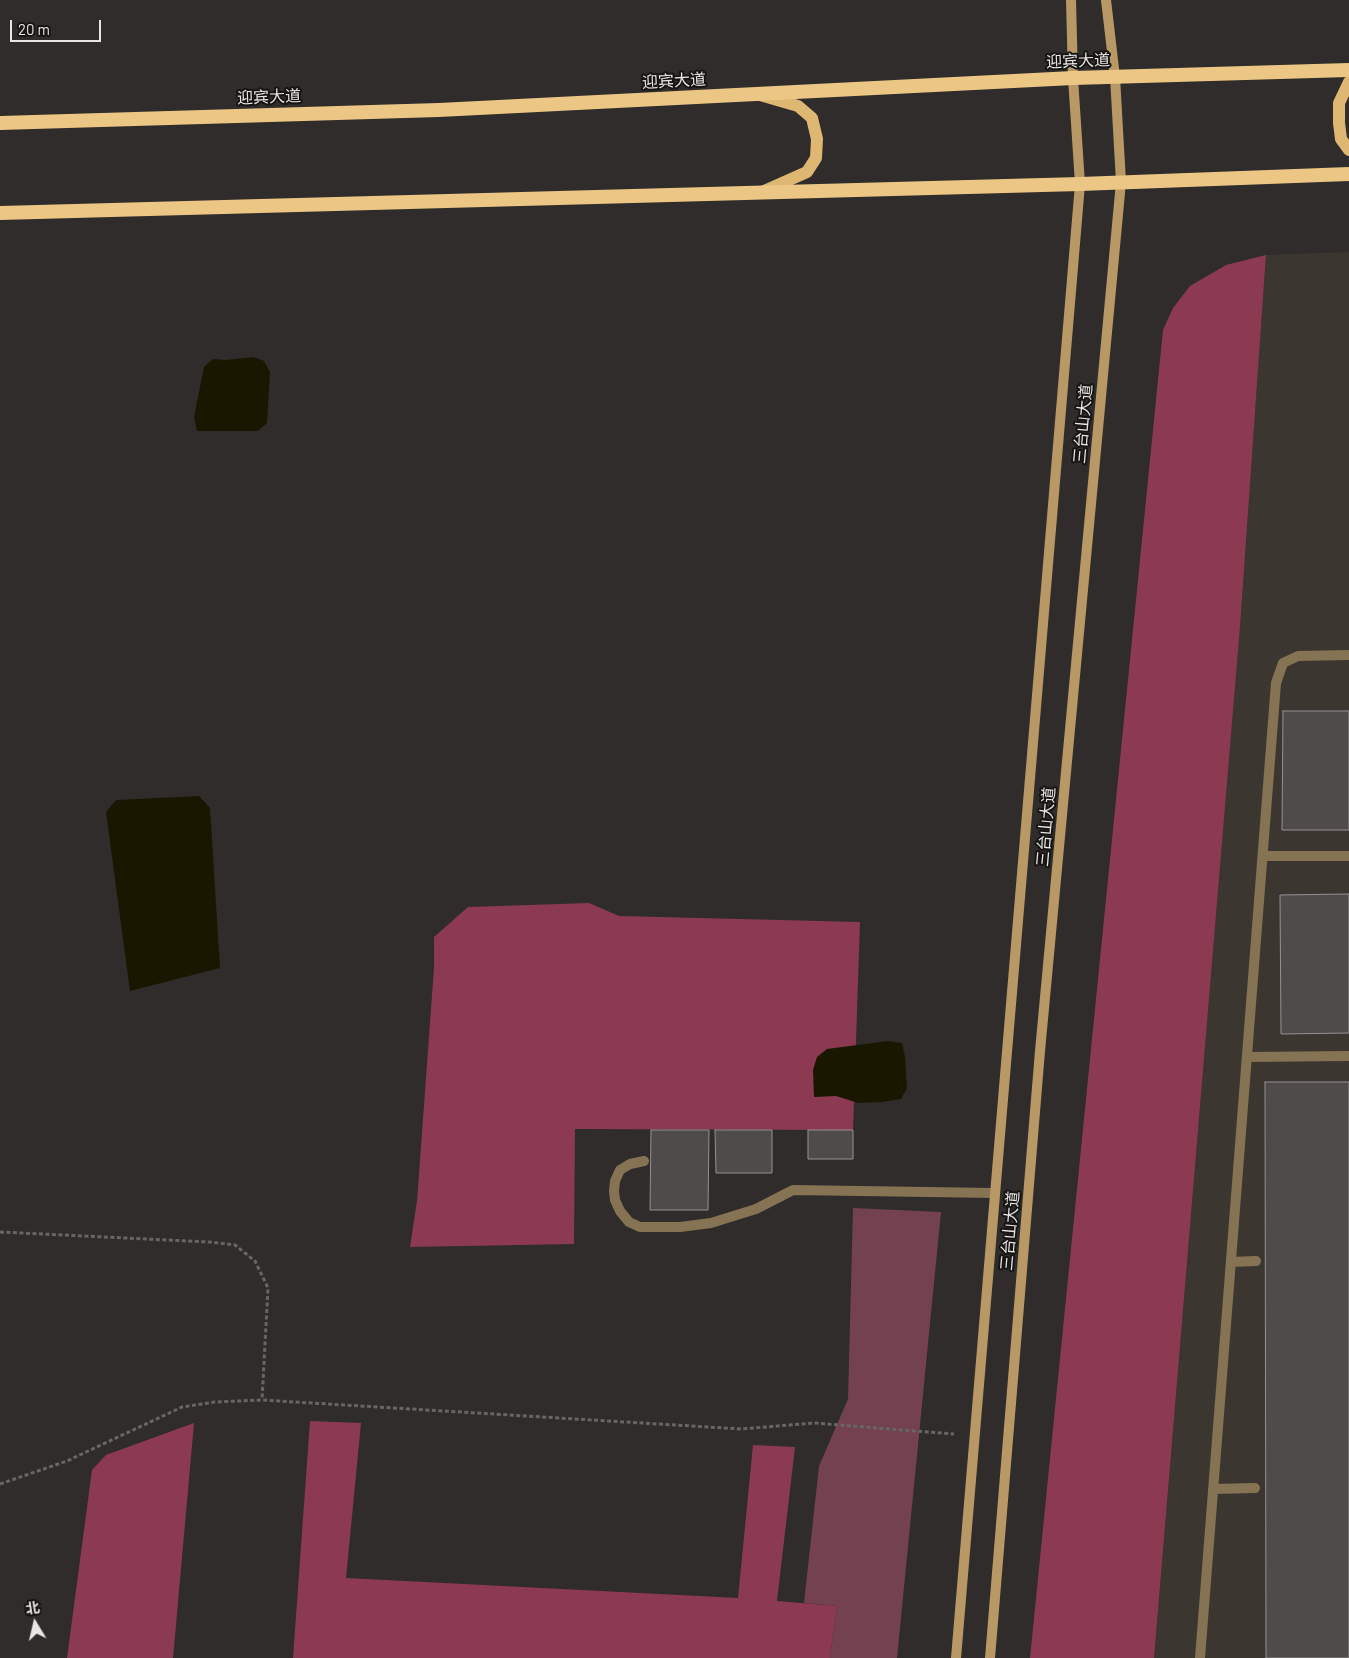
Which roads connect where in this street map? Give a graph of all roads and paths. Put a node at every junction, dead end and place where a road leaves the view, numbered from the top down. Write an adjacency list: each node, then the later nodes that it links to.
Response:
1 (1071, 0): 5 (main road, 三台山大道)
2 (1106, 0): 4 (main road, 三台山大道)
3 (1349, 70): 4 (highway, 迎宾大道)
4 (1115, 77): 5 (highway, 迎宾大道); 11 (main road, 三台山大道)
5 (1073, 78): 7 (highway, 迎宾大道); 12 (main road, 三台山大道)
6 (1349, 82): 9 (main road)
7 (755, 94): 8 (highway, 迎宾大道); 13 (main road)
8 (0, 123)
9 (1349, 150)
10 (1349, 174): 11 (highway)
11 (1121, 182): 12 (highway); 31 (main road, 三台山大道)
12 (1080, 184): 13 (highway); 21 (main road, 三台山大道)
13 (762, 192): 14 (highway)
14 (0, 213)
15 (1349, 656): 16 (lane)
16 (1263, 856): 17 (lane); 19 (lane)
17 (1349, 856)
18 (1349, 1056): 19 (lane)
19 (1247, 1057): 23 (lane)
20 (644, 1161): 21 (lane)
21 (996, 1193): 26 (main road, 三台山大道)
22 (0, 1232): 25 (path)
23 (1231, 1262): 24 (lane); 29 (lane)
24 (1256, 1262)
25 (262, 1400): 26 (path); 27 (path)
26 (975, 1436): 30 (main road, 三台山大道)
27 (0, 1484)
28 (1255, 1488): 29 (lane)
29 (1213, 1489): 32 (lane)
30 (956, 1658)
31 (990, 1658)
32 (1200, 1658)

